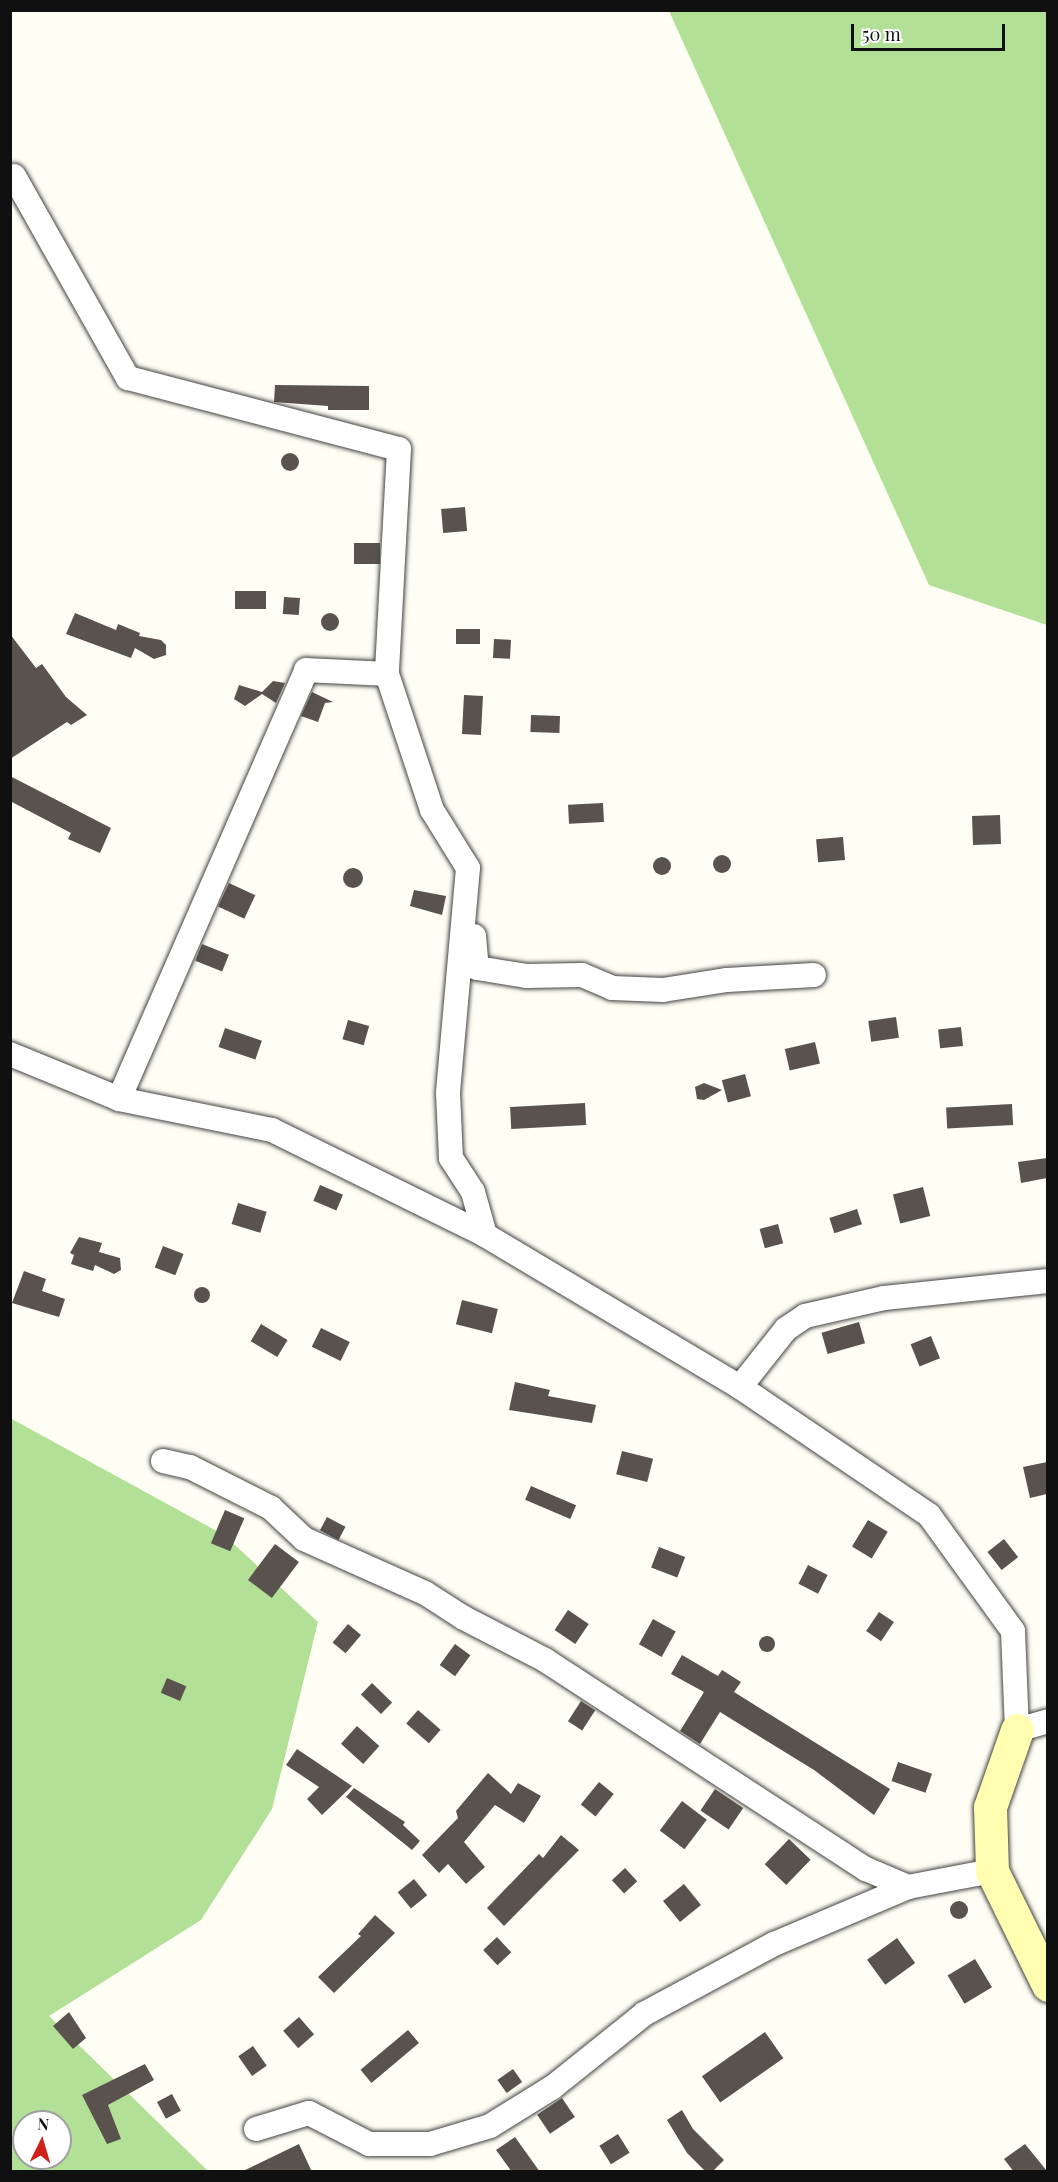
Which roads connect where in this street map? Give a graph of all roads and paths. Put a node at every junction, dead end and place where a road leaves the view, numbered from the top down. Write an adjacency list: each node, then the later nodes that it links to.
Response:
1 (14, 176): 2 (street)
2 (387, 674): 3 (street); 6 (street)
3 (468, 867): 4 (street); 7 (street)
4 (814, 975)
5 (10, 1054): 6 (street)
6 (119, 1099): 7 (street)
7 (485, 1235): 9 (street)
8 (1047, 1281): 9 (street)
9 (740, 1387): 11 (street)
10 (163, 1461): 13 (street)
11 (1032, 1726): 12 (main road)
12 (992, 1871): 13 (street); 14 (main road)
13 (908, 1887): 15 (street)
14 (1047, 1985)
15 (256, 2129)

